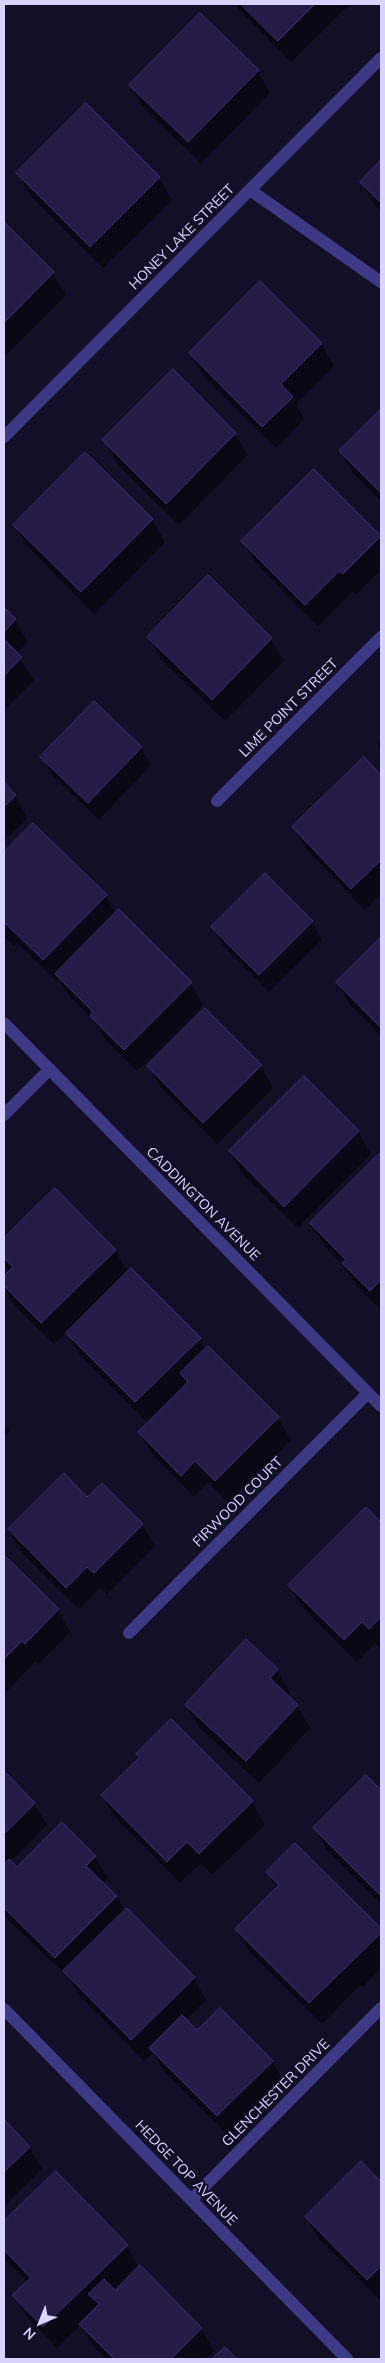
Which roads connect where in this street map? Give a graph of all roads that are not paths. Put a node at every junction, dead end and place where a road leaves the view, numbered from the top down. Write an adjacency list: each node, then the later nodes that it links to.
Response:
1 (381, 58): 2 (street, HONEY LAKE STREET)
2 (250, 190): 3 (street); 4 (street, HONEY LAKE STREET)
3 (381, 282)
4 (4, 437)
5 (381, 637): 6 (street, LIME POINT STREET)
6 (217, 801)
7 (4, 1023): 8 (street, CADDINGTON AVENUE)
8 (50, 1069): 9 (street); 10 (street, CADDINGTON AVENUE)
9 (4, 1115)
10 (368, 1392): 11 (street, CADDINGTON AVENUE); 12 (street, FIRWOOD COURT)
11 (381, 1406)
12 (129, 1634)
13 (381, 2008): 15 (street, GLENCHESTER DRIVE)
14 (4, 2009): 15 (street, HEDGE TOP AVENUE)
15 (192, 2200): 16 (street, HEDGE TOP AVENUE)
16 (347, 2359)

